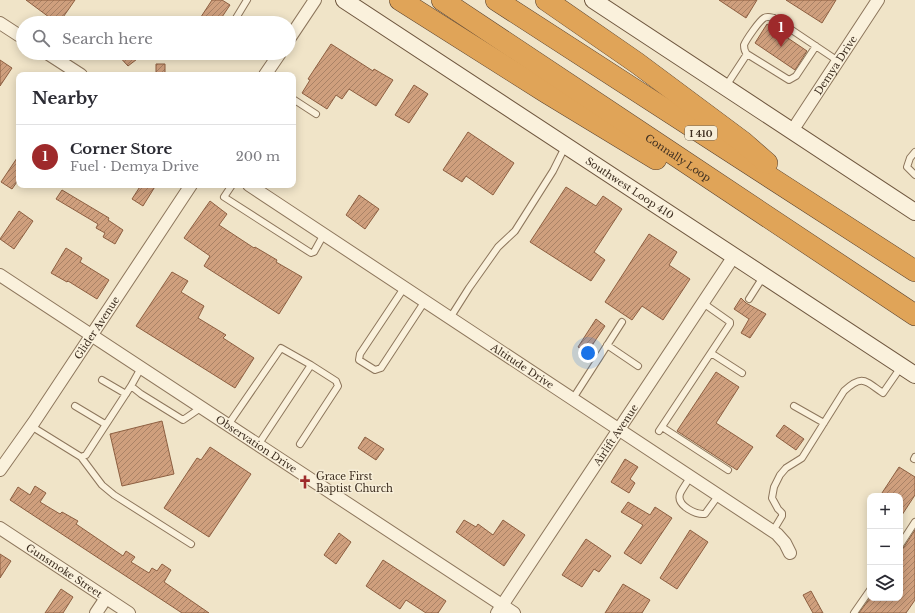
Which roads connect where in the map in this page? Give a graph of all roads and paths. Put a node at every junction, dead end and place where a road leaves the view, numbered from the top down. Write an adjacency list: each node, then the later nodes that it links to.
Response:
1 (247, 0): 10 (lane)
2 (315, 0): 12 (street)
3 (344, 0): 25 (main road, Southwest Loop 410)
4 (400, 0): 31 (highway)
5 (442, 0): 31 (highway, Connally Loop)
6 (496, 0): 32 (highway, I 410)
7 (546, 0): 32 (highway)
8 (876, 1): 18 (street, Demya Drive)
9 (599, 2): 21 (main road)
10 (237, 16)
11 (0, 23): 13 (street)
12 (296, 28)
13 (16, 33)
14 (816, 46): 15 (lane); 15 (lane); 18 (lane)
15 (747, 54): 21 (lane)
16 (58, 60): 19 (street)
17 (271, 60): 20 (street)
18 (838, 61): 24 (street, Demya Drive)
19 (76, 72)
20 (266, 72)
21 (726, 87): 24 (main road)
22 (296, 101): 23 (lane)
23 (316, 114)
24 (792, 131): 33 (main road)
25 (566, 145): 35 (main road, Southwest Loop 410); 44 (lane)
26 (915, 152): 27 (lane)
27 (915, 175)
28 (189, 188): 46 (street, Glider Avenue)
29 (230, 188): 34 (lane)
30 (254, 188): 34 (street, Altitude Drive)
31 (749, 206): 43 (highway, Connally Loop)
32 (815, 206): 36 (highway, I 410)
33 (913, 207)
34 (324, 234): 39 (street, Altitude Drive)
35 (734, 256): 38 (main road, Southwest Loop 410); 42 (street, Airlift Avenue)
36 (915, 271)
37 (0, 275): 46 (street, Observation Drive)
38 (764, 276): 40 (lane); 51 (main road, Southwest Loop 410)
39 (404, 288): 41 (street, Altitude Drive); 41 (lane)
40 (749, 299)
41 (425, 301): 44 (street, Altitude Drive)
42 (703, 303): 48 (lane); 66 (street, Airlift Avenue)
43 (915, 315)
44 (450, 318): 58 (street, Altitude Drive)
45 (622, 322): 47 (lane)
46 (91, 334): 52 (street, Observation Drive); 65 (street, Glider Avenue)
47 (607, 345): 50 (lane); 58 (lane)
48 (711, 353): 53 (lane); 71 (lane)
49 (311, 365): 64 (lane); 67 (lane); 68 (lane)
50 (638, 366)
51 (902, 366): 54 (main road, Southwest Loop 410); 62 (lane)
52 (141, 368): 56 (lane); 61 (street, Observation Drive)
53 (742, 373)
54 (915, 374)
55 (102, 380): 57 (lane)
56 (131, 386): 57 (lane); 61 (lane)
57 (126, 394): 63 (lane)
58 (572, 400): 66 (street, Altitude Drive)
59 (75, 406): 63 (lane)
60 (794, 406): 62 (lane)
61 (202, 407): 64 (street, Observation Drive)
62 (824, 423): 76 (lane)
63 (105, 424): 69 (lane)
64 (228, 425): 68 (street, Observation Drive)
65 (31, 426): 69 (lane); 70 (street, Glider Avenue)
66 (619, 430): 72 (street, Altitude Drive); 82 (street, Airlift Avenue)
67 (300, 444)
68 (258, 445): 82 (street, Observation Drive)
69 (81, 457): 78 (lane)
70 (0, 470)
71 (728, 470)
72 (690, 477): 73 (street, Altitude Drive); 73 (lane)
73 (718, 496): 76 (street, Altitude Drive)
74 (915, 522): 77 (lane)
75 (0, 528): 81 (street, Gunsmoke Street)
76 (773, 531): 79 (street, Altitude Drive)
77 (903, 540)
78 (191, 544)
79 (790, 553)
80 (867, 594): 86 (lane)
81 (106, 598): 83 (street); 84 (street, Gunsmoke Street)
82 (499, 609): 85 (street, Observation Drive)
83 (96, 613)
84 (129, 613)
85 (514, 613)
86 (854, 613)

